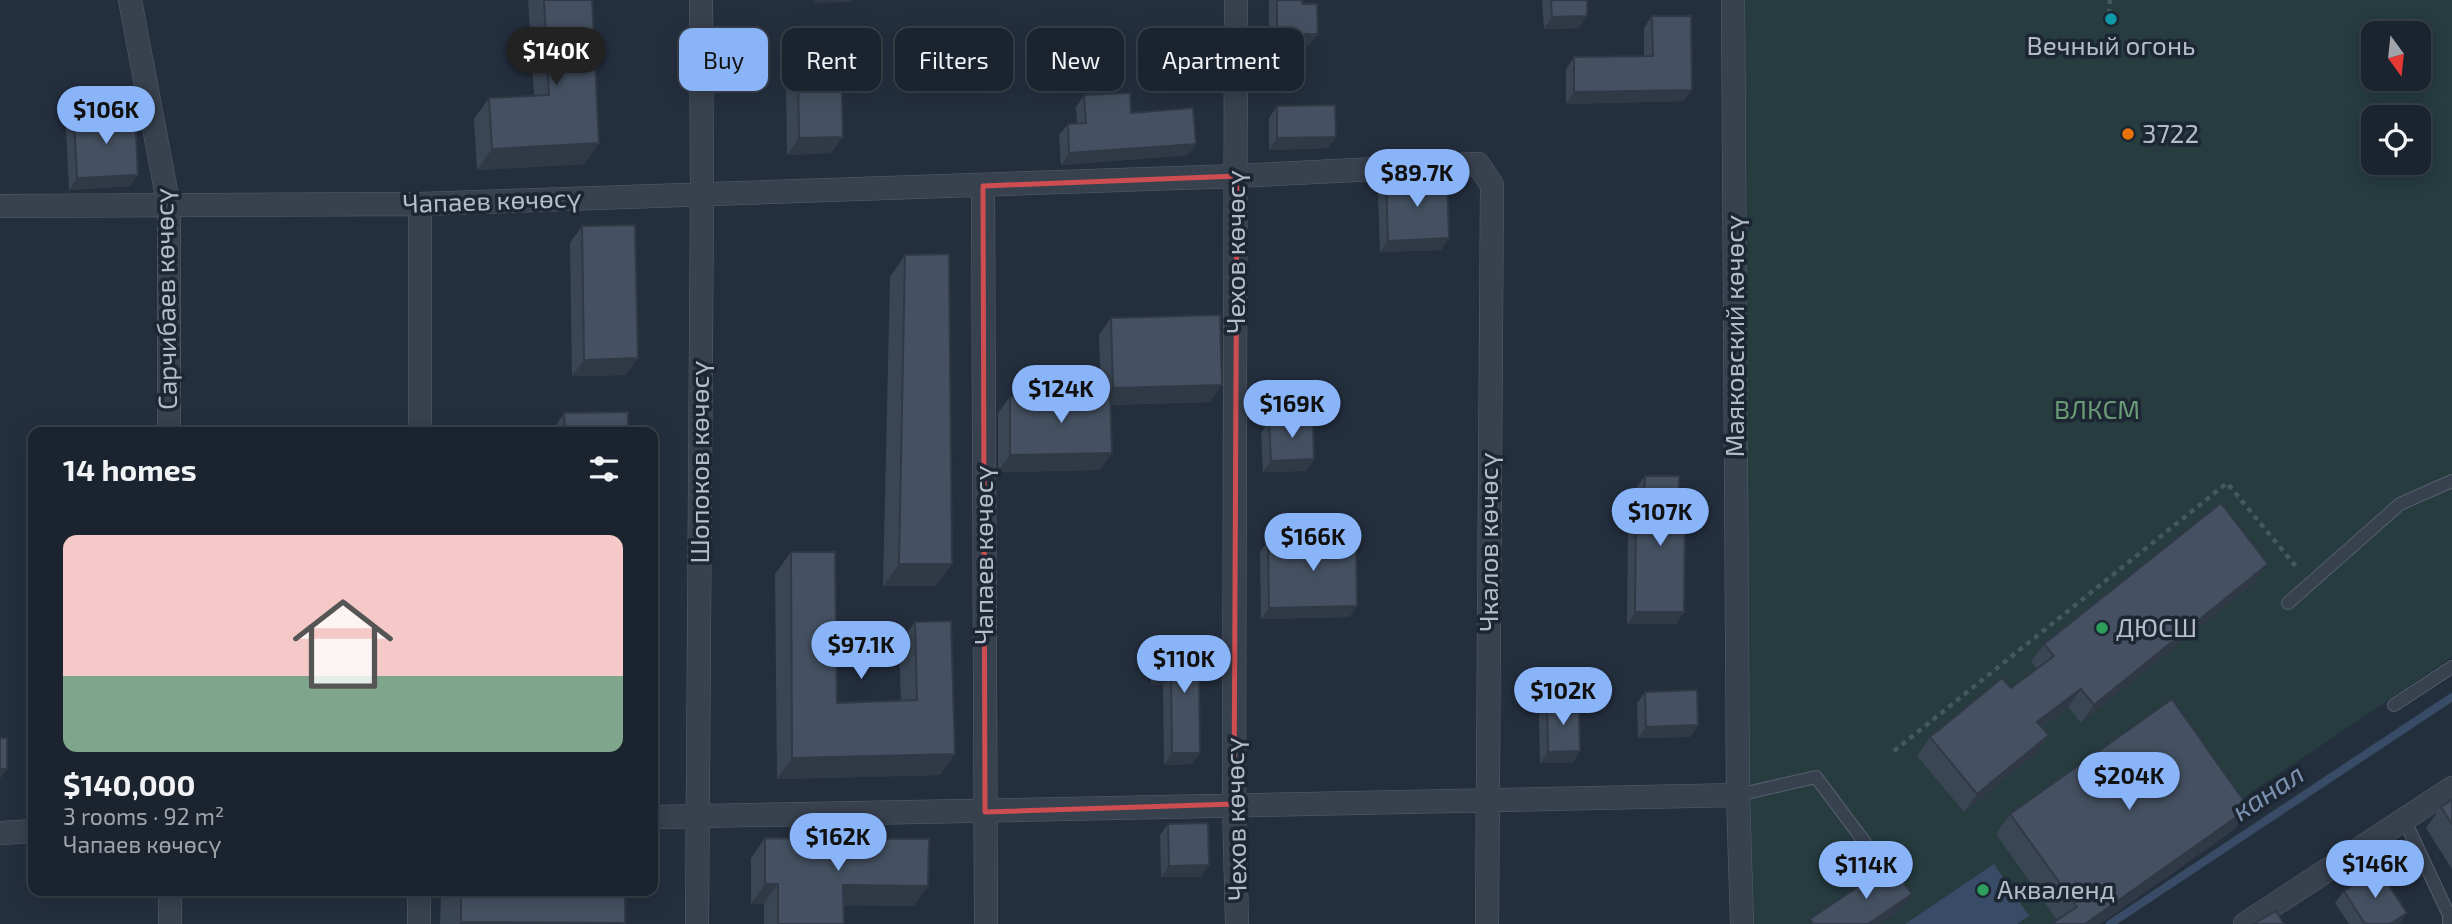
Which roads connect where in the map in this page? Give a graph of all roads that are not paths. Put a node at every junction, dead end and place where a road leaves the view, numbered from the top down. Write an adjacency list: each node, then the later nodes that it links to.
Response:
1 (130, 0): 11 (street, Сарчибаев көчөсү)
2 (701, 0): 8 (street, Шопоков көчөсү)
3 (1236, 0): 6 (street, Чехов көчөсү)
4 (1732, 0): 19 (street, Маяковский көчөсү)
5 (1478, 164): 6 (street, Чапаев көчөсү); 20 (street, Чкалов көчөсү)
6 (1237, 176): 7 (street, Чапаев көчөсү); 21 (street, Чехов көчөсү)
7 (983, 186): 8 (street, Чапаев көчөсү); 22 (street, Чапаев көчөсү)
8 (702, 193): 9 (street, Чапаев көчөсү); 24 (street, Шопоков көчөсү)
9 (420, 204): 11 (street, Чапаев көчөсү); 13 (street)
10 (0, 206): 11 (street, Чапаев көчөсү)
11 (169, 207): 12 (street, Сарчибаев көчөсү)
12 (169, 427)
13 (420, 427)
14 (2452, 481): 15 (lane)
15 (2288, 603)
16 (2452, 667): 17 (lane)
17 (2394, 705)
18 (2452, 788): 25 (street)
19 (1738, 795): 20 (street); 28 (lane); 38 (street, Маяковский көчөсү)
20 (1488, 798): 21 (street); 37 (street, Чкалов көчөсү)
21 (1234, 804): 22 (street); 36 (street, Чехов көчөсү)
22 (985, 812): 24 (street); 35 (street, Чапаев көчөсү)
23 (658, 817): 24 (street)
24 (697, 817): 34 (street, Шопоков көчөсү)
25 (2404, 819): 31 (lane); 39 (street)
26 (28, 831): 27 (street)
27 (0, 834)
28 (1875, 856)
29 (170, 896): 32 (street)
30 (419, 896): 33 (street)
31 (2450, 918)
32 (170, 924)
33 (419, 924)
34 (697, 924)
35 (986, 924)
36 (1237, 924)
37 (1487, 924)
38 (1742, 924)
39 (2245, 924)

